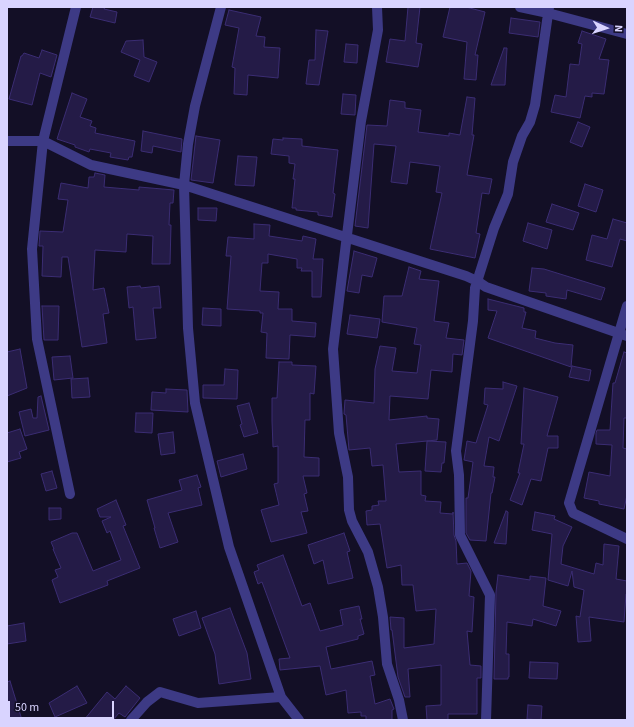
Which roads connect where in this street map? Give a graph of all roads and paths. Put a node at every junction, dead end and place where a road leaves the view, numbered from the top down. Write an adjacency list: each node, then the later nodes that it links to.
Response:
1 (76, 7): 8 (street)
2 (221, 7): 9 (street)
3 (377, 7): 10 (street)
4 (520, 7): 5 (street)
5 (549, 10): 6 (street); 11 (street)
6 (627, 34)
7 (7, 141): 8 (street)
8 (43, 141): 9 (street); 14 (street)
9 (184, 185): 10 (street); 16 (street)
10 (347, 237): 11 (street); 19 (street)
11 (477, 281): 13 (street); 20 (street)
12 (627, 306): 13 (street)
13 (623, 335): 15 (street)
14 (70, 494)
15 (627, 540)
16 (281, 697): 17 (street); 18 (street)
17 (131, 720)
18 (299, 720)
19 (403, 720)
20 (486, 720)

